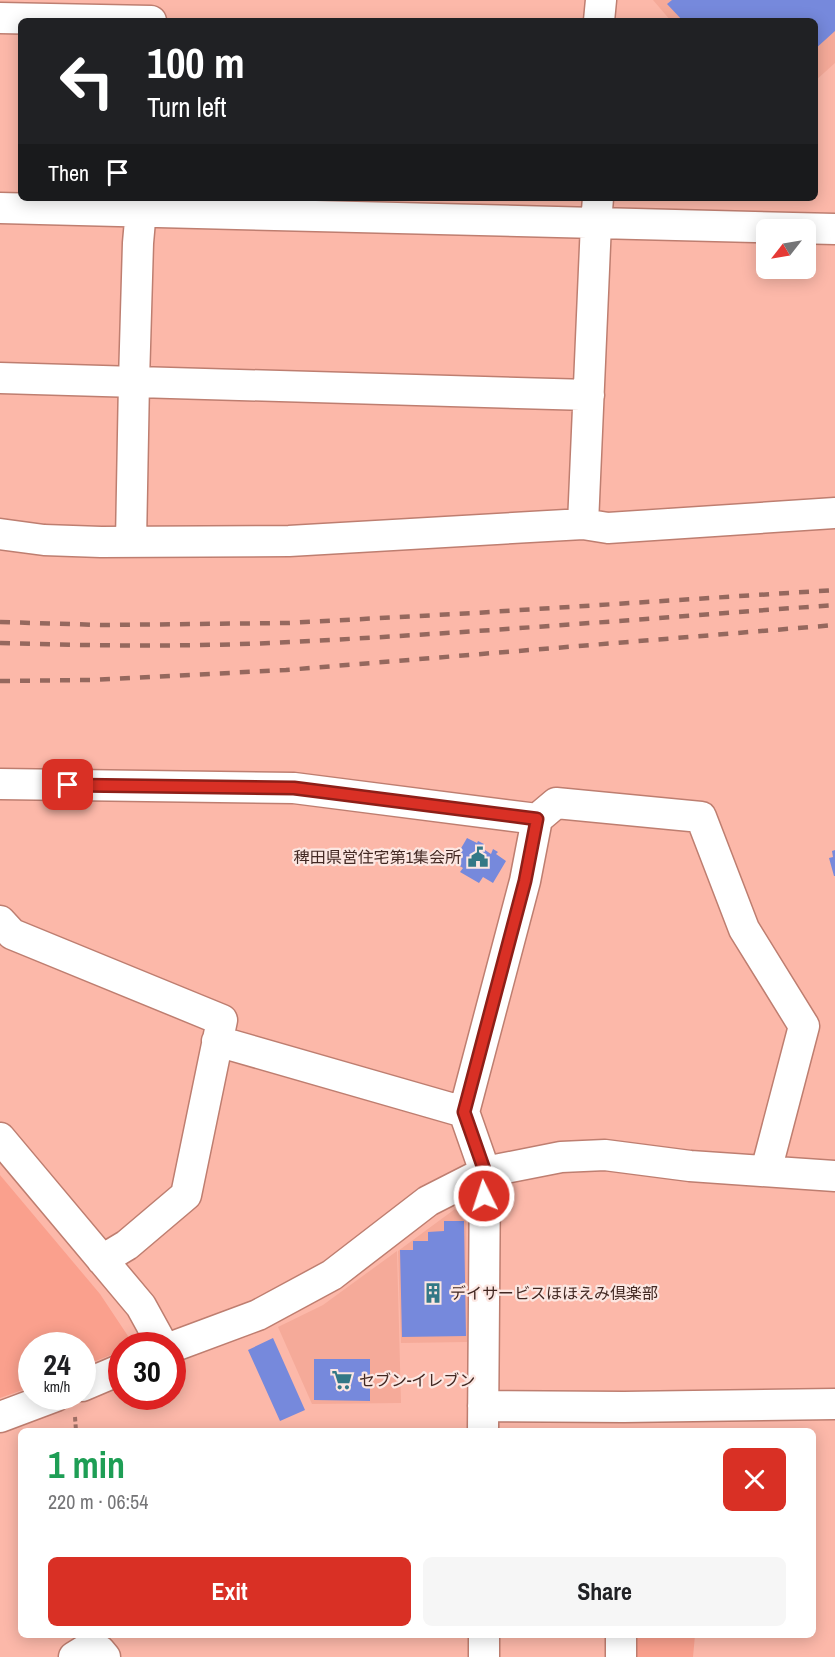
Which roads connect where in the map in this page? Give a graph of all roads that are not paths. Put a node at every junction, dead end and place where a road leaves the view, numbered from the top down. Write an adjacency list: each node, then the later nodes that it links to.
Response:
1 (143, 0): 5 (street)
2 (601, 0): 6 (street)
3 (0, 18): 4 (street)
4 (18, 18)
5 (143, 18)
6 (599, 18)
7 (142, 205): 8 (street); 9 (street); 12 (street)
8 (0, 208)
9 (597, 211): 10 (street); 13 (street)
10 (835, 229)
11 (0, 378): 12 (street)
12 (134, 381): 13 (street); 17 (street)
13 (589, 395): 15 (street)
14 (835, 513): 15 (street)
15 (583, 524): 17 (street)
16 (0, 534): 17 (street)
17 (131, 542)
18 (0, 784): 19 (street)
19 (537, 819): 22 (street); 24 (street)
20 (0, 921): 21 (street)
21 (218, 1041): 22 (street); 27 (street)
22 (464, 1112): 25 (street)
23 (0, 1138): 27 (street)
24 (766, 1171): 25 (street); 26 (street)
25 (485, 1172): 29 (street); 33 (street)
26 (835, 1176)
27 (102, 1260): 28 (street)
28 (155, 1332)
29 (186, 1342)
30 (835, 1404): 34 (street)
31 (19, 1410): 32 (street)
32 (0, 1417)
33 (483, 1418): 34 (street)
34 (624, 1419)
35 (484, 1638): 39 (street)
36 (621, 1638): 40 (street)
37 (74, 1657): 38 (street)
38 (105, 1657)
39 (484, 1657)
40 (621, 1657)

